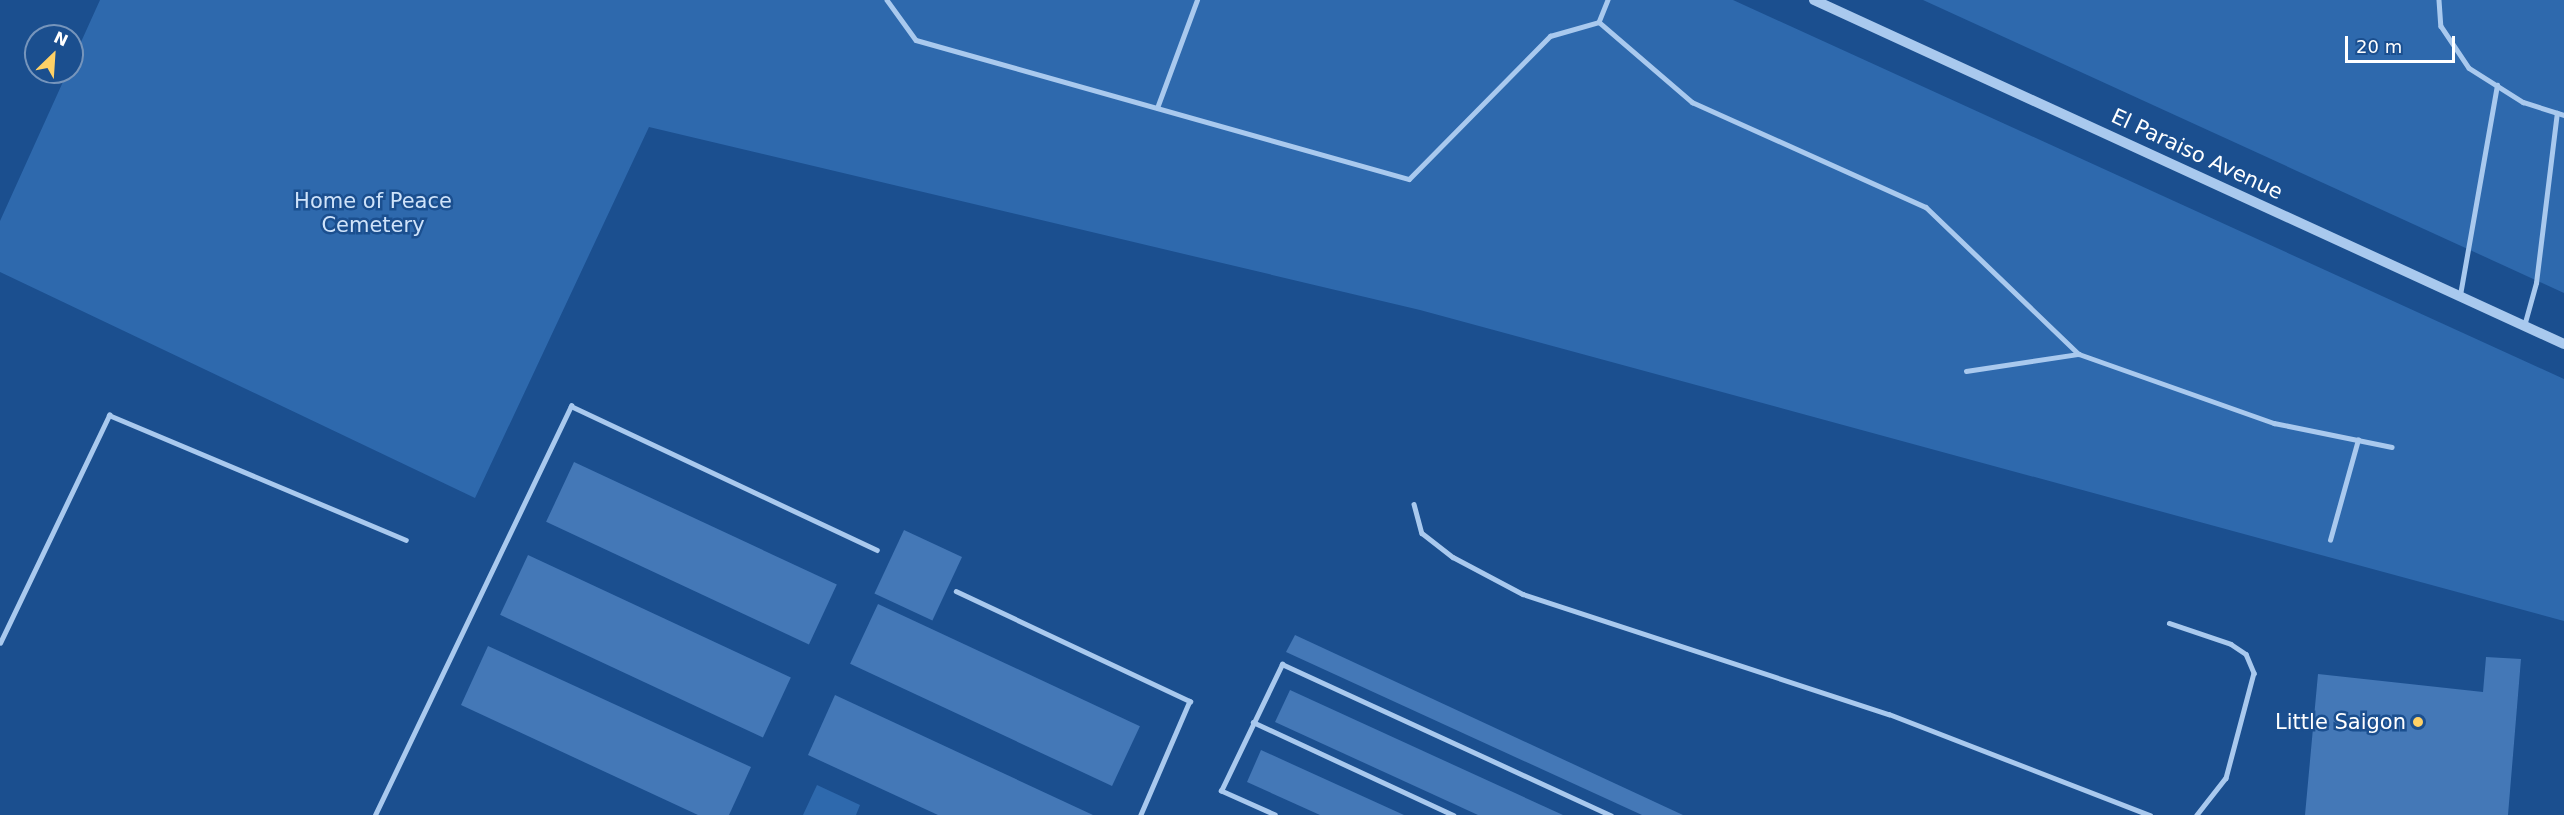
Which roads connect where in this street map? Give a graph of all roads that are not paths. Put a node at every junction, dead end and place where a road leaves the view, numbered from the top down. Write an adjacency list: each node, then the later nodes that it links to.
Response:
1 (887, 0): 8 (lane)
2 (1197, 0): 8 (lane)
3 (1608, 0): 6 (lane)
4 (1814, 0): 11 (street, El Paraiso Avenue)
5 (2439, 0): 7 (lane)
6 (1599, 22): 8 (lane); 14 (lane)
7 (2497, 86): 9 (lane); 11 (lane)
8 (1157, 108)
9 (2557, 113): 10 (lane); 12 (lane)
10 (2564, 115)
11 (2460, 296): 12 (street, El Paraiso Avenue)
12 (2524, 326): 13 (street, El Paraiso Avenue)
13 (2564, 344)
14 (2079, 354): 15 (lane); 16 (lane)
15 (1966, 371)
16 (2358, 440): 17 (lane); 20 (lane)
17 (2392, 447)
18 (1414, 504): 31 (lane)
19 (406, 540): 24 (lane)
20 (2330, 540)
21 (877, 550): 26 (lane)
22 (956, 591): 27 (lane)
23 (2169, 623): 32 (lane)
24 (0, 643)
25 (1253, 722): 28 (lane); 29 (lane); 30 (lane)
26 (375, 815)
27 (1141, 815)
28 (1275, 815)
29 (1453, 815)
30 (1611, 815)
31 (2150, 815)
32 (2198, 815)

